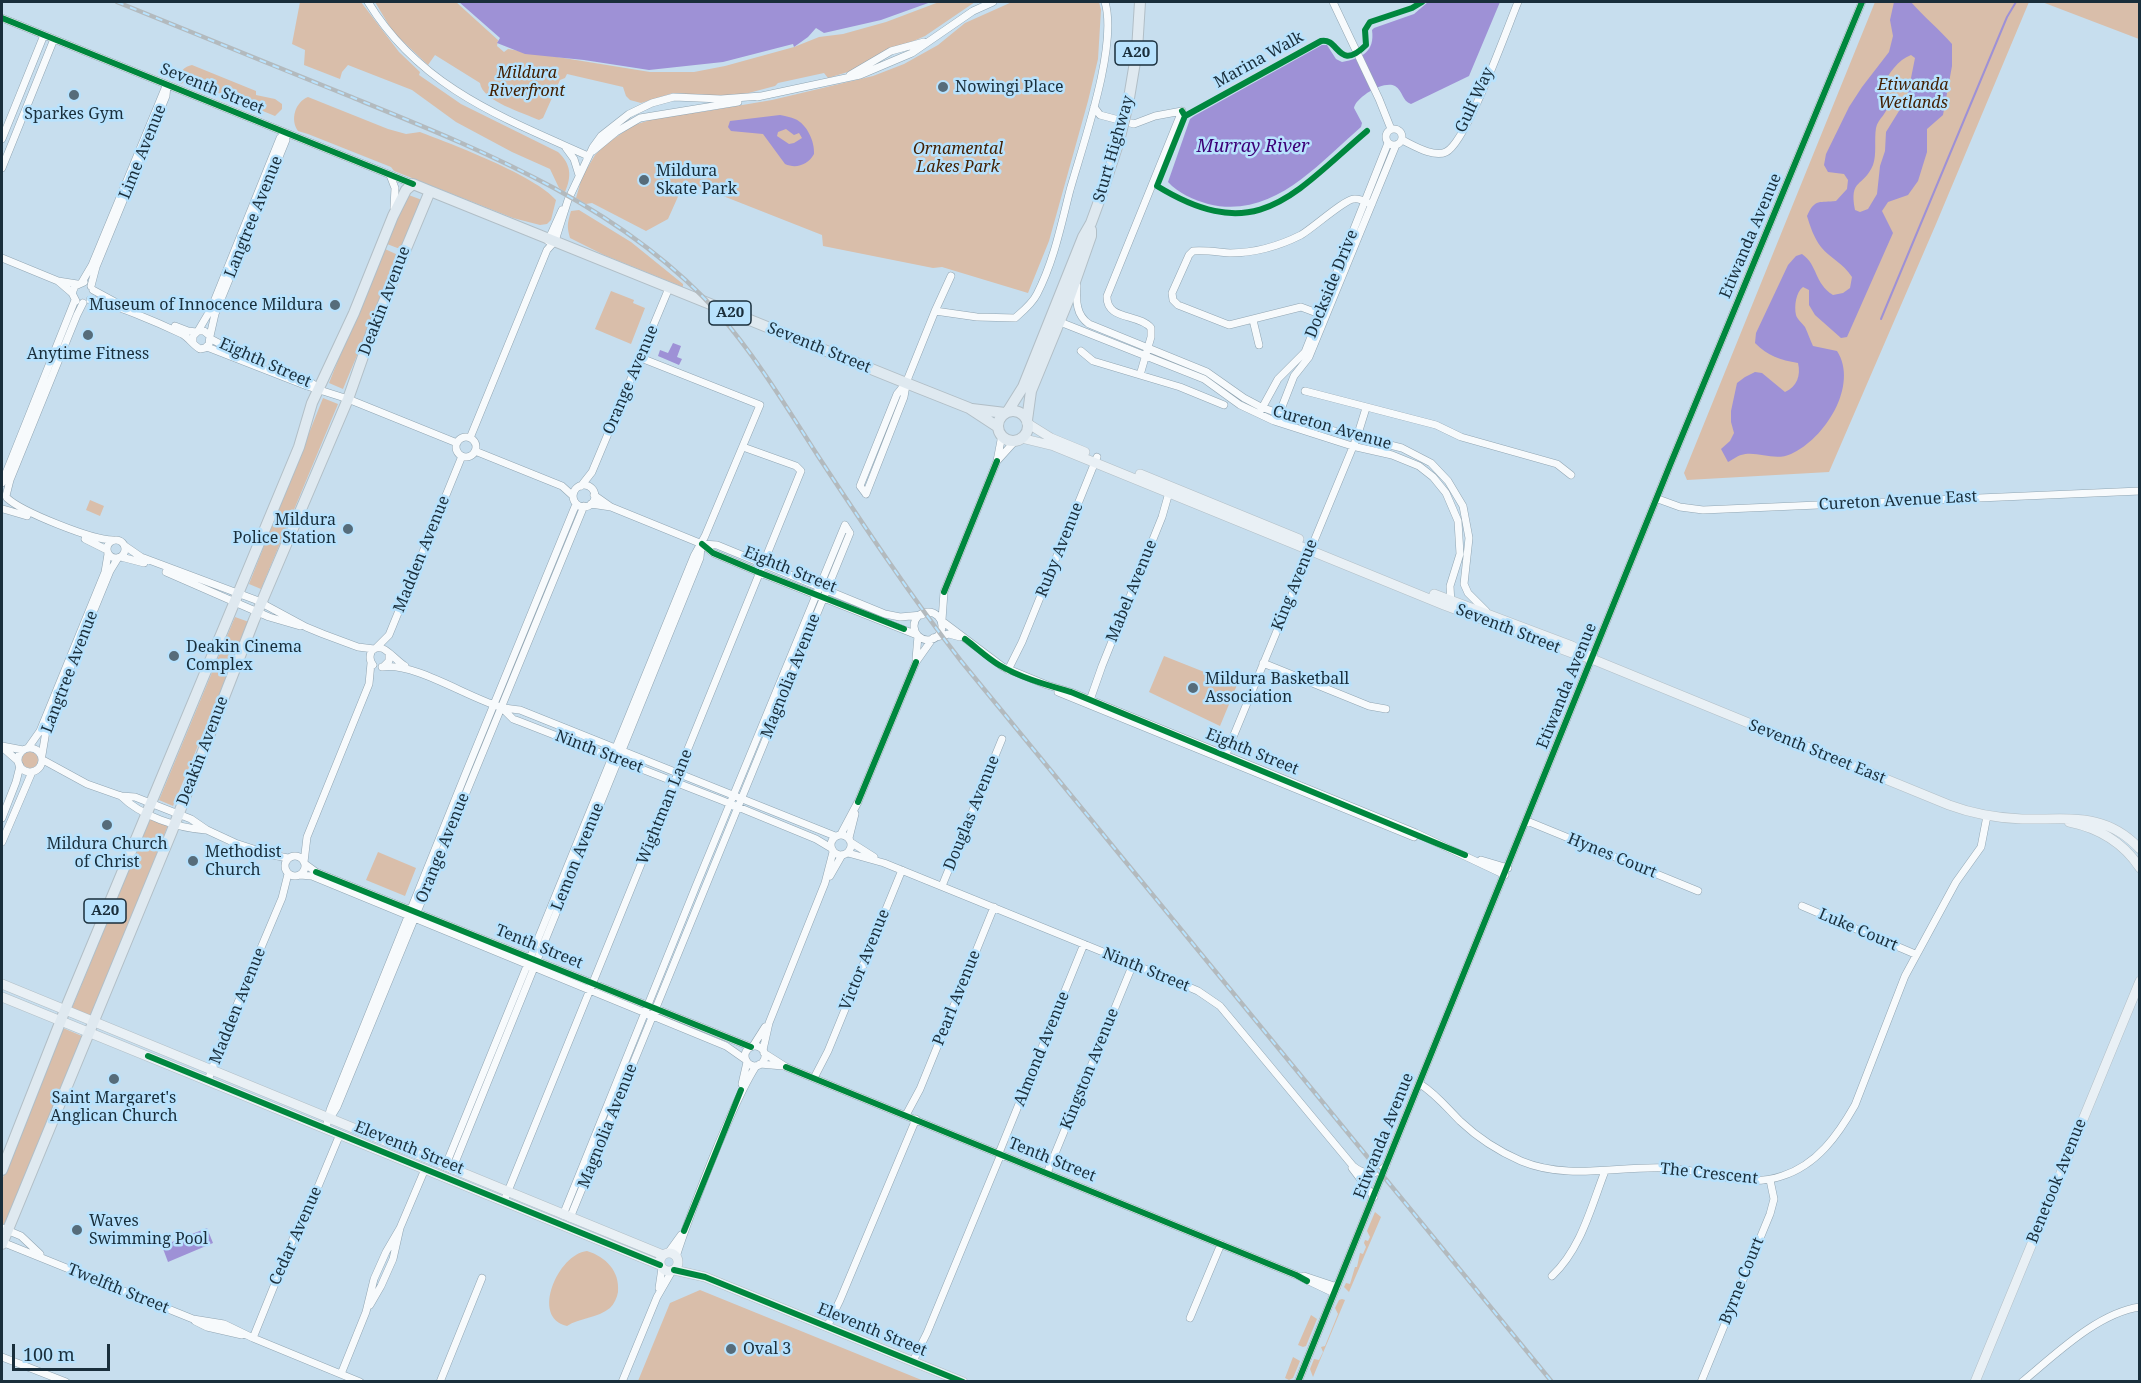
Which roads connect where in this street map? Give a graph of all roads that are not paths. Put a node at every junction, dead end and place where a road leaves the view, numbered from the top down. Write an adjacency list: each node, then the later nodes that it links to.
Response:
1 (368, 2): 23 (street)
2 (993, 2): 11 (street)
3 (1105, 2): 17 (street)
4 (1140, 2): 32 (highway, Sturt Highway / A20, bridge)
5 (1333, 2): 19 (street)
6 (1518, 2): 22 (street, Gulf Way)
7 (1862, 2): 91 (street, Etiwanda Avenue)
8 (2, 18): 9 (street, Seventh Street)
9 (44, 35): 10 (street, Seventh Street); 12 (street)
10 (54, 39): 13 (street); 15 (street, Seventh Street)
11 (926, 41): 14 (street); 14 (street)
12 (39, 48): 13 (street); 21 (street)
13 (48, 52): 25 (street)
14 (846, 77): 16 (street)
15 (167, 85): 20 (street, Seventh Street); 38 (street, Lime Avenue); 39 (street, Lime Avenue)
16 (761, 96): 18 (street); 18 (street)
17 (1094, 107): 44 (street); 52 (street)
18 (631, 117): 24 (street)
19 (1391, 129): 22 (street, Dockside Drive); 22 (street)
20 (285, 133): 26 (street, Seventh Street); 48 (street, Langtree Avenue); 49 (street, Langtree Avenue)
21 (2, 139)
22 (1395, 143): 30 (street, Dockside Drive)
23 (563, 145): 24 (street); 27 (street)
24 (588, 156): 27 (street)
25 (2, 168)
26 (390, 175): 28 (street, Seventh Street); 31 (street, Deakin Avenue)
27 (579, 175): 33 (street)
28 (413, 184): 29 (highway, Seventh Street / A20); 31 (highway, Deakin Avenue / A20)
29 (430, 191): 33 (highway, Seventh Street / A20); 60 (highway, Deakin Avenue / A20)
30 (1369, 203): 45 (street, Dockside Drive); 46 (street)
31 (393, 216): 58 (highway, Deakin Avenue / A20)
32 (1091, 224): 36 (highway, Sturt Highway / A20); 43 (highway, Sturt Highway / A20)
33 (550, 243): 40 (highway, Seventh Street / A20); 72 (street)
34 (2, 258): 37 (street)
35 (951, 276): 44 (street)
36 (1077, 277): 47 (highway, Sturt Highway / A20); 52 (street, Cureton Avenue)
37 (58, 281): 38 (street); 41 (street)
38 (79, 283): 39 (street); 41 (street, Lime Avenue)
39 (92, 288): 42 (street, Lime Avenue); 48 (street)
40 (669, 288): 55 (street, Orange Avenue); 57 (highway, Seventh Street / A20)
41 (74, 297): 42 (street); 84 (street)
42 (86, 302): 50 (street); 90 (street)
43 (1056, 305): 47 (street); 65 (highway, Sturt Highway / A20)
44 (935, 310): 57 (street)
45 (1323, 315): 46 (street); 62 (street, Dockside Drive); 66 (street, Dockside Drive)
46 (1253, 320): 51 (street)
47 (1060, 322): 54 (street, Cureton Avenue); 69 (highway, Sturt Highway / A20)
48 (197, 332): 49 (street); 50 (street)
49 (209, 340): 50 (street); 58 (street, Eighth Street)
50 (193, 342)
51 (1259, 345)
52 (1147, 348): 54 (street); 62 (street, Cureton Avenue)
53 (1081, 351): 56 (street)
54 (1146, 357): 56 (street); 67 (street, Cureton Avenue)
55 (641, 358): 76 (street, Lemon Avenue); 82 (street, Orange Avenue)
56 (1140, 375): 61 (street)
57 (906, 383): 63 (highway, Seventh Street / A20); 77 (street)
58 (319, 388): 60 (street, Eighth Street); 110 (highway, Deakin Avenue / A20)
59 (1305, 391): 64 (street, Cureton Avenue)
60 (348, 399): 74 (street, Eighth Street); 113 (highway, Deakin Avenue / A20)
61 (1224, 405)
62 (1262, 406): 66 (street, Cureton Avenue); 67 (street, Dockside Drive)
63 (969, 408): 65 (highway, Seventh Street / A20); 70 (highway, Seventh Street / A20)
64 (1366, 408): 71 (street, King Avenue); 83 (street, Cureton Avenue)
65 (1006, 412): 69 (highway, A20); 70 (highway, A20)
66 (1280, 413): 68 (street, Dockside Drive); 71 (street, Cureton Avenue)
67 (1260, 415): 68 (street, Cureton Avenue)
68 (1274, 421): 75 (street, Cureton Avenue)
69 (1027, 422): 73 (highway, A20); 80 (main road, Seventh Street)
70 (1000, 431): 73 (highway, A20); 81 (street)
71 (1357, 437): 75 (street, King Avenue); 116 (street, Cureton Avenue)
72 (470, 438): 74 (street); 78 (street)
73 (1018, 439): 80 (main road, Seventh Street); 81 (street)
74 (457, 443): 79 (street)
75 (1352, 446): 100 (street, King Avenue); 112 (street, Cureton Avenue)
76 (743, 447): 98 (street, Lemon Avenue); 104 (street, Wightman Lane)
77 (879, 449): 77 (street)
78 (475, 451): 79 (street); 85 (street)
79 (462, 456): 119 (street, Madden Avenue)
80 (1096, 460): 87 (main road, Seventh Street); 132 (street, Ruby Avenue)
81 (997, 461): 108 (street)
82 (592, 472): 86 (street, Orange Avenue); 89 (street, Orange Avenue)
83 (1571, 475)
84 (2, 483)
85 (562, 486): 86 (street); 92 (street)
86 (579, 487): 89 (street, Eighth Street); 92 (street, Orange Avenue)
87 (1172, 491): 100 (main road, Seventh Street); 135 (street, Mabel Avenue)
88 (2139, 491): 91 (street, Cureton Avenue East)
89 (593, 492): 92 (street, Orange Avenue); 93 (street, Eighth Street)
90 (5, 496): 94 (street); 95 (street)
91 (1658, 499): 127 (street, Etiwanda Avenue)
92 (581, 502): 93 (street, Eighth Street); 123 (street, Orange Avenue)
93 (611, 507): 98 (street, Eighth Street)
94 (2, 509): 101 (street)
95 (112, 540): 99 (street); 101 (street)
96 (838, 540): 97 (street); 97 (street); 103 (street, Magnolia Avenue)
97 (846, 543): 103 (street, Magnolia Avenue)
98 (702, 544): 104 (street, Eighth Street); 105 (street, Eighth Street); 142 (street, Lemon Avenue)
99 (125, 546): 102 (street); 110 (street)
100 (1311, 547): 112 (main road, Seventh Street); 130 (street, King Avenue)
101 (107, 552): 102 (street); 141 (street, Langtree Avenue)
102 (119, 558): 110 (street); 143 (street, Langtree Avenue)
103 (834, 561): 106 (street, Magnolia Avenue); 107 (street, Magnolia Avenue)
104 (762, 562): 105 (street, Wightman Lane); 106 (street, Eighth Street)
105 (758, 572): 109 (street, Eighth Street); 150 (street, Wightman Lane)
106 (819, 586): 107 (street, Eighth Street); 109 (street, Magnolia Avenue)
107 (827, 589): 111 (street, Magnolia Avenue); 114 (street, Eighth Street)
108 (944, 592): 115 (street); 117 (street)
109 (816, 594): 111 (street, Eighth Street); 118 (street, Magnolia Avenue)
110 (236, 597): 113 (street); 158 (highway, Deakin Avenue / A20)
111 (824, 597): 114 (street, Eighth Street); 118 (street, Magnolia Avenue)
112 (1452, 605): 116 (main road, Seventh Street); 127 (main road, Seventh Street)
113 (260, 608): 124 (street); 161 (highway, Deakin Avenue / A20)
114 (873, 614): 115 (street, Eighth Street); 120 (street, Eighth Street)
115 (924, 614): 117 (street); 120 (street)
116 (1491, 616): 127 (main road, Seventh Street)
117 (942, 620): 121 (street); 122 (street, Eighth Street)
118 (808, 624): 148 (street, Magnolia Avenue)
119 (389, 635): 125 (street, Madden Avenue); 126 (street)
120 (917, 635): 121 (street); 128 (street)
121 (934, 637): 122 (street); 128 (street)
122 (965, 639): 132 (street, Eighth Street)
123 (525, 640): 136 (street, Orange Avenue); 137 (street, Orange Avenue)
124 (355, 646): 125 (street); 129 (street)
125 (375, 649): 126 (street); 129 (street)
126 (389, 654): 131 (street); 133 (street, Ninth Street)
127 (1592, 659): 159 (main road, Seventh Street East); 163 (street, Etiwanda Avenue)
128 (916, 662): 155 (street)
129 (371, 663): 131 (street); 134 (street)
130 (1263, 663): 138 (street); 144 (street, King Avenue)
131 (382, 667): 133 (street, Ninth Street); 134 (street)
132 (1010, 670): 135 (street, Eighth Street)
133 (412, 671): 136 (street, Ninth Street)
134 (369, 684): 167 (street)
135 (1087, 701): 144 (street, Eighth Street)
136 (494, 705): 137 (street, Ninth Street); 196 (street, Orange Avenue)
137 (502, 708): 142 (street, Ninth Street); 145 (street, Ninth Street); 196 (street, Orange Avenue)
138 (1386, 709)
139 (1002, 739): 188 (street, Douglas Avenue)
140 (2, 747): 141 (street); 146 (street)
141 (25, 749): 143 (street); 146 (street)
142 (619, 749): 145 (street, Lemon Avenue); 150 (street, Ninth Street)
143 (42, 757): 147 (street); 149 (street, Tenth Street)
144 (1224, 758): 184 (street, Eighth Street)
145 (615, 759): 151 (street, Ninth Street); 205 (street, Lemon Avenue)
146 (19, 763): 147 (street); 160 (street)
147 (35, 770): 149 (street, Tenth Street); 169 (street)
148 (748, 771): 153 (street, Magnolia Avenue); 154 (street, Magnolia Avenue)
149 (64, 772): 152 (street, Tenth Street)
150 (678, 774): 151 (street, Wightman Lane); 153 (street, Ninth Street)
151 (675, 782): 156 (street, Ninth Street); 211 (street, Wightman Lane)
152 (121, 795): 158 (street, Tenth Street); 158 (street, Tenth Street)
153 (734, 795): 154 (street, Ninth Street); 156 (street, Magnolia Avenue)
154 (741, 799): 157 (street, Magnolia Avenue); 166 (street, Ninth Street)
155 (858, 802): 166 (street); 168 (street)
156 (730, 804): 157 (street, Ninth Street); 164 (street, Magnolia Avenue)
157 (738, 807): 165 (street, Magnolia Avenue); 172 (street, Ninth Street)
158 (148, 808): 161 (street, Tenth Street); 161 (street, Tenth Street); 214 (highway, Deakin Avenue / A20)
159 (1987, 816): 162 (main road, Seventh Street East); 202 (street, The Crescent)
160 (2, 818)
161 (176, 819): 173 (street, Tenth Street); 217 (highway, Deakin Avenue / A20)
162 (2049, 819): 171 (main road, Seventh Street East); 180 (main road, Seventh Street East)
163 (1527, 821): 184 (street, Etiwanda Avenue); 190 (street, Hynes Court)
164 (719, 831): 165 (street); 170 (street, Magnolia Avenue)
165 (727, 835): 174 (street, Magnolia Avenue)
166 (838, 835): 168 (street, Ninth Street); 172 (street)
167 (307, 837): 176 (street); 177 (street)
168 (850, 841): 175 (street); 178 (street, Ninth Street)
169 (2, 842)
170 (711, 849): 174 (street); 179 (street, Magnolia Avenue)
171 (2139, 849)
172 (832, 850): 175 (street, Ninth Street); 186 (street)
173 (257, 851): 176 (street, Tenth Street); 182 (street, Tenth Street)
174 (719, 852): 183 (street, Magnolia Avenue)
175 (845, 854): 178 (street, Ninth Street); 186 (street)
176 (291, 857): 177 (street, Tenth Street); 182 (street)
177 (304, 861): 185 (street); 196 (street, Tenth Street)
178 (884, 863): 181 (street, Ninth Street)
179 (704, 867): 183 (street); 187 (street, Magnolia Avenue)
180 (2139, 868)
181 (902, 870): 188 (street, Ninth Street); 232 (street, Victor Avenue)
182 (286, 871): 185 (street, Tenth Street); 191 (street, Madden Avenue)
183 (712, 871): 189 (street, Magnolia Avenue)
184 (1507, 871): 235 (street, Etiwanda Avenue)
185 (298, 876): 191 (street, Madden Avenue); 196 (street, Tenth Street)
186 (825, 883): 219 (street)
187 (696, 886): 189 (street); 192 (street, Magnolia Avenue)
188 (942, 886): 195 (street, Ninth Street)
189 (704, 889): 194 (street, Magnolia Avenue)
190 (1698, 891)
191 (282, 898): 230 (street, Madden Avenue)
192 (688, 904): 194 (street); 197 (street, Magnolia Avenue)
193 (1802, 906): 202 (street, Luke Court)
194 (697, 907): 198 (street, Magnolia Avenue)
195 (994, 907): 200 (street, Ninth Street); 239 (street, Pearl Avenue)
196 (413, 914): 205 (street, Tenth Street); 241 (street, Orange Avenue)
197 (681, 922): 198 (street); 199 (street, Magnolia Avenue)
198 (689, 925): 201 (street, Magnolia Avenue)
199 (673, 942): 201 (street); 203 (street, Magnolia Avenue)
200 (1084, 944): 206 (street, Ninth Street); 245 (street, Almond Avenue)
201 (681, 945): 204 (street, Magnolia Avenue)
202 (1915, 954): 253 (street, The Crescent)
203 (666, 959): 204 (street); 207 (street, Magnolia Avenue)
204 (675, 962): 208 (street, Magnolia Avenue)
205 (532, 963): 211 (street, Tenth Street); 250 (street, Lemon Avenue)
206 (1133, 964): 246 (street, Ninth Street); 252 (street, Kingston Avenue)
207 (659, 978): 208 (street); 215 (street, Magnolia Avenue)
208 (667, 981): 216 (street, Magnolia Avenue)
209 (2139, 981): 213 (main road, Benetook Avenue)
210 (2, 984): 214 (main road, Eleventh Street)
211 (591, 987): 215 (street, Tenth Street); 254 (street, Wightman Lane)
212 (2, 997): 218 (main road, Eleventh Street)
213 (2136, 998): 281 (main road, Benetook Avenue)
214 (65, 1010): 217 (main road, Eleventh Street); 218 (highway, Deakin Avenue / A20)
215 (646, 1010): 216 (street, Tenth Street); 221 (street, Magnolia Avenue)
216 (654, 1013): 222 (street, Magnolia Avenue); 223 (street, Tenth Street); 226 (street, Tenth Street)
217 (94, 1021): 220 (highway, Deakin Avenue / A20); 230 (main road, Eleventh Street)
218 (60, 1022): 220 (main road, Eleventh Street); 249 (highway, Deakin Avenue / A20)
219 (769, 1023): 223 (street); 224 (street)
220 (90, 1033): 233 (main road, Eleventh Street); 258 (highway, Deakin Avenue / A20)
221 (633, 1041): 222 (street); 225 (street, Magnolia Avenue)
222 (641, 1044): 227 (street, Magnolia Avenue)
223 (752, 1047): 224 (street); 226 (street)
224 (763, 1052): 228 (street); 229 (street, Tenth Street)
225 (626, 1058): 227 (street); 231 (street, Magnolia Avenue)
226 (746, 1061): 228 (street); 236 (street)
227 (634, 1062): 234 (street, Magnolia Avenue)
228 (758, 1065): 229 (street, Tenth Street); 236 (street)
229 (786, 1066): 232 (street, Tenth Street)
230 (212, 1070): 233 (street, Madden Avenue); 241 (main road, Eleventh Street)
231 (618, 1077): 234 (street); 237 (street, Magnolia Avenue)
232 (816, 1079): 239 (street, Tenth Street)
233 (208, 1080): 241 (main road, Eleventh Street)
234 (626, 1081): 238 (street, Magnolia Avenue)
235 (1420, 1084): 247 (street, Etiwanda Avenue); 251 (street, The Crescent)
236 (741, 1090): 262 (street)
237 (611, 1095): 238 (street); 240 (street, Magnolia Avenue)
238 (619, 1099): 242 (street, Magnolia Avenue)
239 (911, 1118): 245 (street, Tenth Street); 268 (street, Pearl Avenue)
240 (600, 1123): 242 (street); 244 (street, Magnolia Avenue)
241 (327, 1124): 243 (main road, Eleventh Street); 250 (main road, Eleventh Street)
242 (608, 1126): 244 (street, Magnolia Avenue)
243 (340, 1134): 248 (main road, Eleventh Street); 269 (street, Cedar Avenue)
244 (593, 1151): 256 (street, Magnolia Avenue)
245 (999, 1154): 252 (street, Tenth Street); 271 (street, Almond Avenue)
246 (1348, 1160): 247 (street, Ninth Street); 255 (street, Ninth Street)
247 (1387, 1165): 255 (street, Etiwanda Avenue)
248 (425, 1169): 250 (main road, Eleventh Street); 272 (street)
249 (2, 1170)
250 (447, 1171): 254 (main road, Eleventh Street)
251 (1605, 1171): 253 (street, The Crescent); 263 (street)
252 (1047, 1173): 260 (street, Tenth Street)
253 (1770, 1179): 280 (street, Byrne Court)
254 (506, 1197): 256 (main road, Eleventh Street); 257 (main road, Eleventh Street)
255 (1374, 1197): 265 (street, Etiwanda Avenue)
256 (566, 1216): 257 (main road); 262 (main road, Eleventh Street)
257 (563, 1226): 262 (main road, Eleventh Street)
258 (4, 1229): 259 (highway, Deakin Avenue / A20); 261 (street, Twelfth Street)
259 (2, 1243): 261 (street, Twelfth Street)
260 (1221, 1244): 265 (street, Tenth Street); 267 (street)
261 (44, 1258): 269 (street, Twelfth Street)
262 (669, 1262): 268 (main road, Eleventh Street); 277 (street)
263 (1551, 1276)
264 (482, 1278): 276 (street)
265 (1335, 1290): 273 (street, Etiwanda Avenue)
266 (2139, 1307): 282 (street)
267 (1191, 1318)
268 (829, 1328): 271 (main road, Eleventh Street)
269 (253, 1338): 272 (street, Twelfth Street)
270 (2, 1358): 274 (street)
271 (915, 1362): 278 (main road, Eleventh Street)
272 (341, 1374): 275 (street, Twelfth Street)
273 (1299, 1380): 279 (street)
274 (66, 1382)
275 (360, 1382)
276 (440, 1382)
277 (622, 1382)
278 (963, 1382)
279 (1308, 1382)
280 (1701, 1382)
281 (1975, 1382)
282 (2022, 1382)

